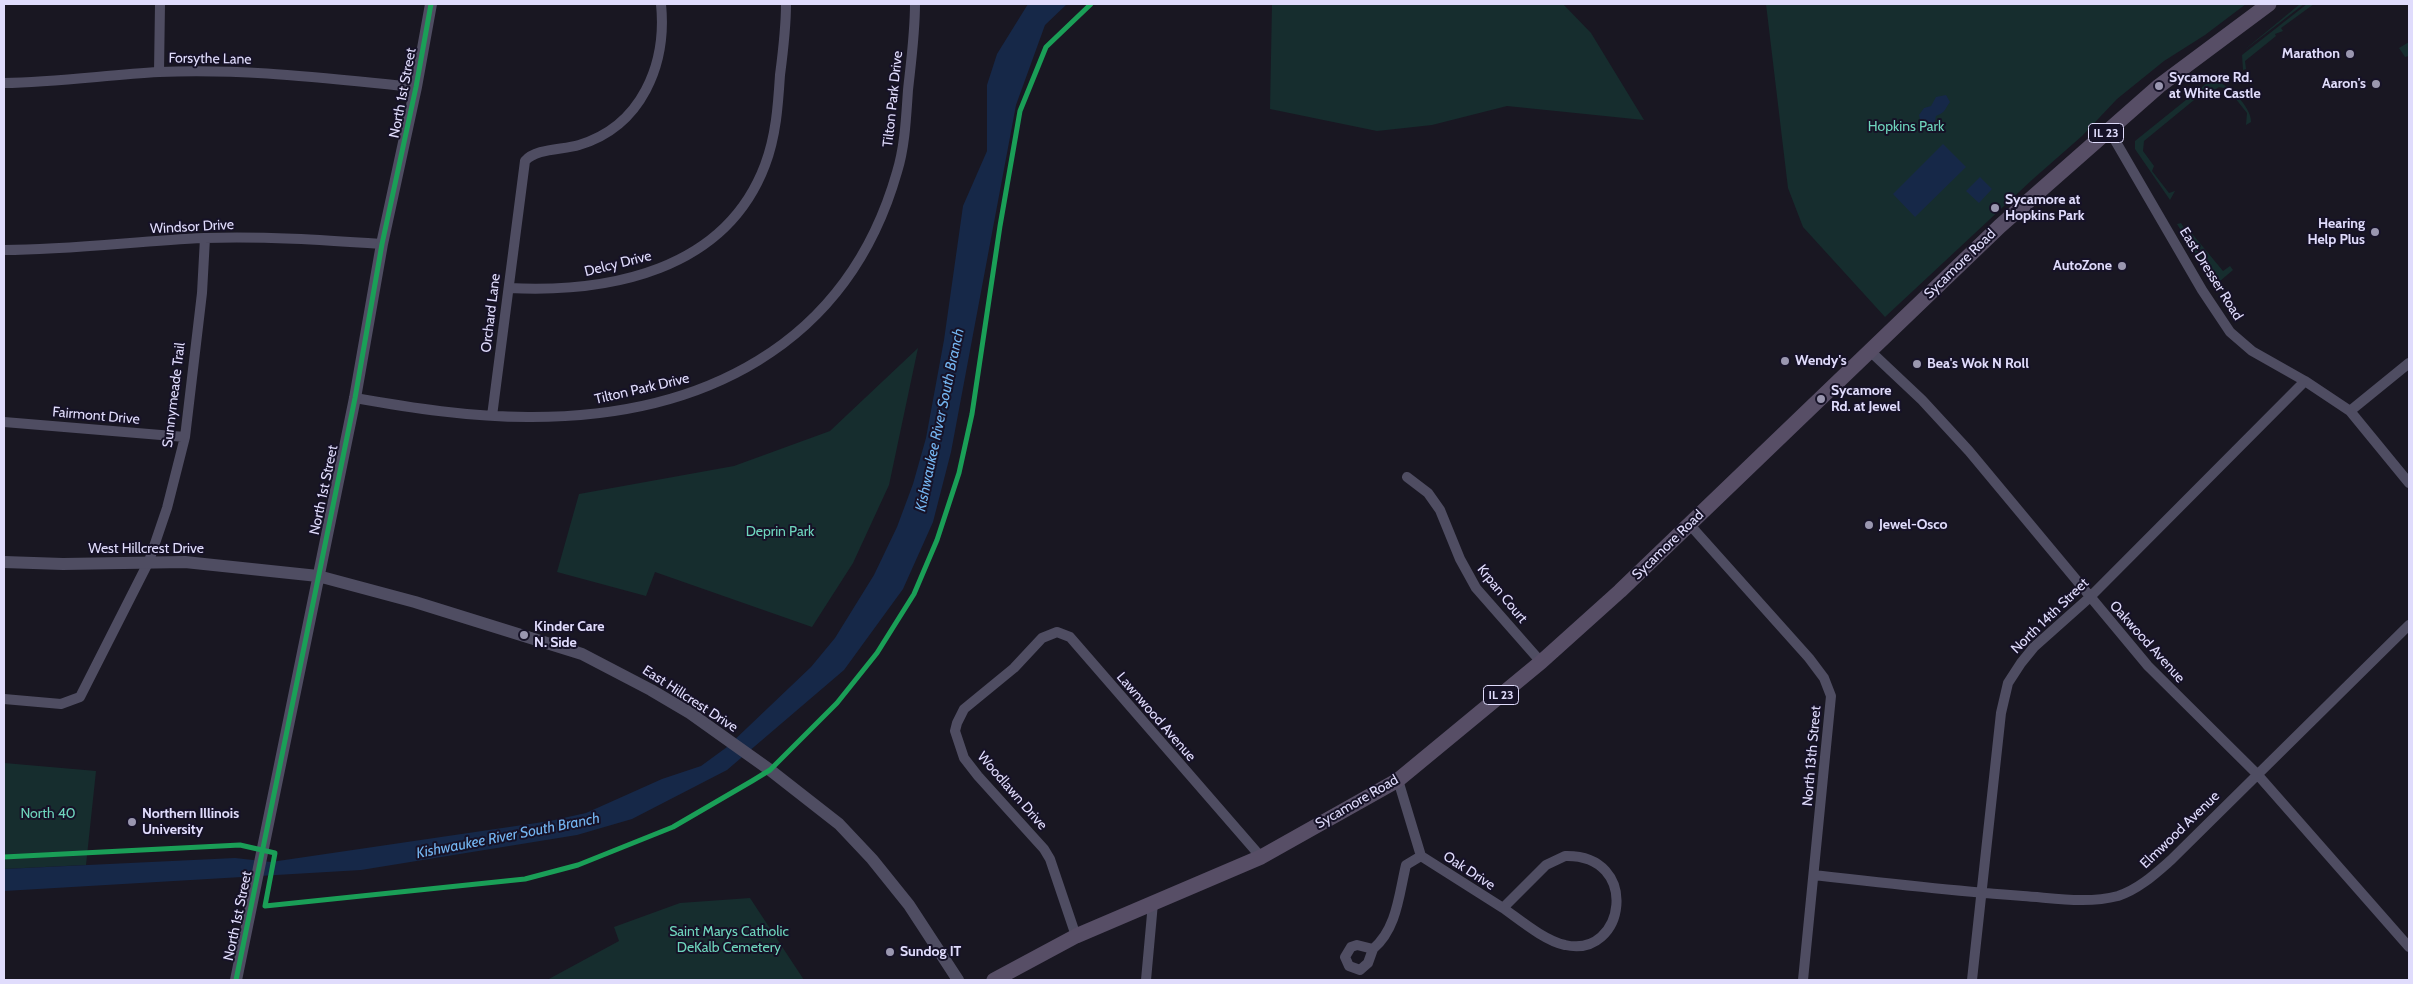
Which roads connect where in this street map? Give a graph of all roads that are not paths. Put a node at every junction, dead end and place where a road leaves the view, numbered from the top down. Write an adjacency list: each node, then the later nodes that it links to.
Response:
1 (160, 4): 7 (street)
2 (431, 4): 9 (street, North 1st Street)
3 (661, 4): 14 (street, Orchard Lane)
4 (786, 4): 14 (street, Delcy Drive)
5 (915, 4): 20 (street, Tilton Park Drive)
6 (2269, 4): 10 (main road, Sycamore Road / IL 23)
7 (159, 72): 8 (street, Forsythe Lane); 9 (street, Forsythe Lane)
8 (4, 82)
9 (416, 87): 12 (street, North 1st Street)
10 (2109, 130): 15 (main road, Sycamore Road / IL 23); 17 (street, East Dresser Road)
11 (205, 238): 12 (street, Windsor Drive); 13 (street, Windsor Drive); 22 (street, Sunnymeade Trail)
12 (382, 244): 18 (street, North 1st Street)
13 (4, 250)
14 (508, 288): 20 (street, Orchard Lane)
15 (1870, 351): 25 (main road, Sycamore Road / IL 23); 29 (street, Oakwood Avenue)
16 (2409, 363): 19 (street)
17 (2305, 381): 19 (street, East Dresser Road); 29 (street, North 14th Street)
18 (355, 398): 20 (street, Tilton Park Drive); 28 (street, North 1st Street)
19 (2350, 411): 24 (street, East Dresser Road)
20 (492, 416)
21 (4, 422): 22 (street, Fairmont Drive)
22 (185, 437): 26 (street, Sunnymeade Trail)
23 (1407, 477): 32 (street, Krpan Court)
24 (2409, 483)
25 (1690, 525): 32 (main road, Sycamore Road / IL 23); 38 (street, North 13th Street)
26 (149, 561): 27 (street, West Hillcrest Drive); 28 (street, West Hillcrest Drive); 33 (street, Sunnymeade Trail)
27 (4, 562)
28 (318, 576): 45 (street, North 1st Street); 46 (street, East Hillcrest Drive)
29 (2089, 598): 34 (street, Oakwood Avenue); 39 (street, North 14th Street)
30 (2409, 625): 34 (street, Elmwood Avenue)
31 (1023, 657): 37 (street, Lawnwood Avenue); 42 (street, Woodlawn Drive)
32 (1541, 662): 35 (main road, Sycamore Road / IL 23)
33 (4, 699)
34 (2257, 774): 39 (street, Elmwood Avenue); 43 (street, Oakwood Avenue)
35 (1398, 780): 36 (street); 37 (main road, Sycamore Road / IL 23)
36 (1421, 856): 41 (street, Oak Drive); 44 (street)
37 (1260, 857): 40 (main road, Sycamore Road / IL 23)
38 (1814, 876): 39 (street, Elmwood Avenue); 49 (street, North 13th Street)
39 (1981, 893): 50 (street, North 14th Street)
40 (1153, 903): 42 (main road, Sycamore Road / IL 23); 48 (street)
41 (1503, 908): 41 (street, Oak Drive)
42 (1076, 936): 47 (main road, Sycamore Road / IL 23)
43 (2409, 948)
44 (1373, 949)
45 (236, 980)
46 (958, 980)
47 (994, 980)
48 (1146, 980)
49 (1803, 980)
50 (1972, 980)

